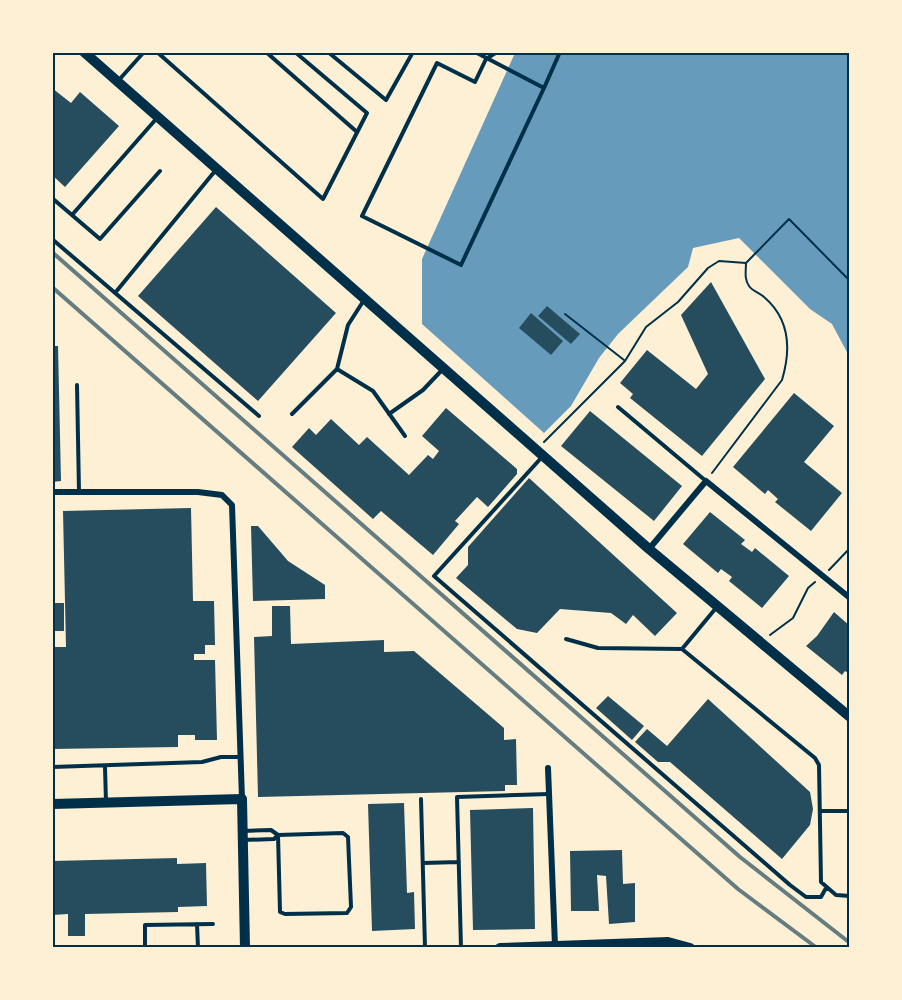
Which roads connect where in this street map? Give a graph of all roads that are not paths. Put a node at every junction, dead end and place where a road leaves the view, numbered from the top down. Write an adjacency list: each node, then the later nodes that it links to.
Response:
1 (84, 52): 12 (main road)
2 (144, 52): 12 (lane)
3 (157, 52): 15 (lane)
4 (266, 52): 15 (lane)
5 (295, 52): 15 (lane)
6 (328, 52): 7 (lane)
7 (413, 52)
8 (475, 52): 11 (lane)
9 (497, 52): 11 (lane)
10 (560, 52): 13 (lane)
11 (486, 59): 13 (lane); 13 (lane)
12 (117, 82): 14 (main road)
13 (544, 88)
14 (157, 117): 16 (main road); 19 (lane)
15 (357, 132)
16 (217, 170): 21 (lane); 22 (main road)
17 (160, 171): 19 (lane)
18 (52, 198): 19 (lane)
19 (72, 215)
20 (52, 239): 21 (lane)
21 (115, 293): 29 (lane)
22 (364, 299): 23 (lane); 24 (main road)
23 (338, 369): 27 (lane); 28 (lane)
24 (443, 369): 28 (lane); 31 (main road)
25 (76, 385): 34 (lane)
26 (618, 407): 32 (lane)
27 (292, 414)
28 (389, 414): 30 (lane)
29 (259, 416)
30 (405, 436)
31 (539, 453): 35 (main road); 56 (lane)
32 (706, 481): 35 (street); 36 (street)
33 (52, 492): 34 (street)
34 (79, 492): 41 (street)
35 (649, 549): 37 (main road)
36 (849, 598)
37 (717, 607): 39 (lane); 40 (main road)
38 (566, 639): 39 (lane)
39 (682, 649): 50 (lane)
40 (849, 717)
41 (240, 757): 43 (lane); 47 (street)
42 (52, 767): 43 (lane)
43 (105, 767): 48 (lane)
44 (548, 768): 45 (street)
45 (549, 794): 54 (lane); 60 (street)
46 (421, 799): 55 (lane)
47 (242, 800): 48 (main road); 52 (main road)
48 (106, 803): 49 (main road)
49 (52, 804)
50 (820, 811): 51 (lane); 56 (lane)
51 (849, 811)
52 (242, 835): 53 (lane); 53 (lane); 63 (main road)
53 (279, 835): 53 (lane)
54 (459, 862): 55 (lane); 65 (lane)
55 (423, 863): 64 (lane)
56 (826, 888): 57 (lane)
57 (849, 896)
58 (197, 924): 59 (lane); 61 (lane); 62 (lane)
59 (213, 924)
60 (555, 947): 66 (main road); 67 (main road)
61 (145, 948)
62 (198, 948)
63 (245, 948)
64 (425, 948)
65 (461, 948)
66 (500, 948)
67 (690, 948)

